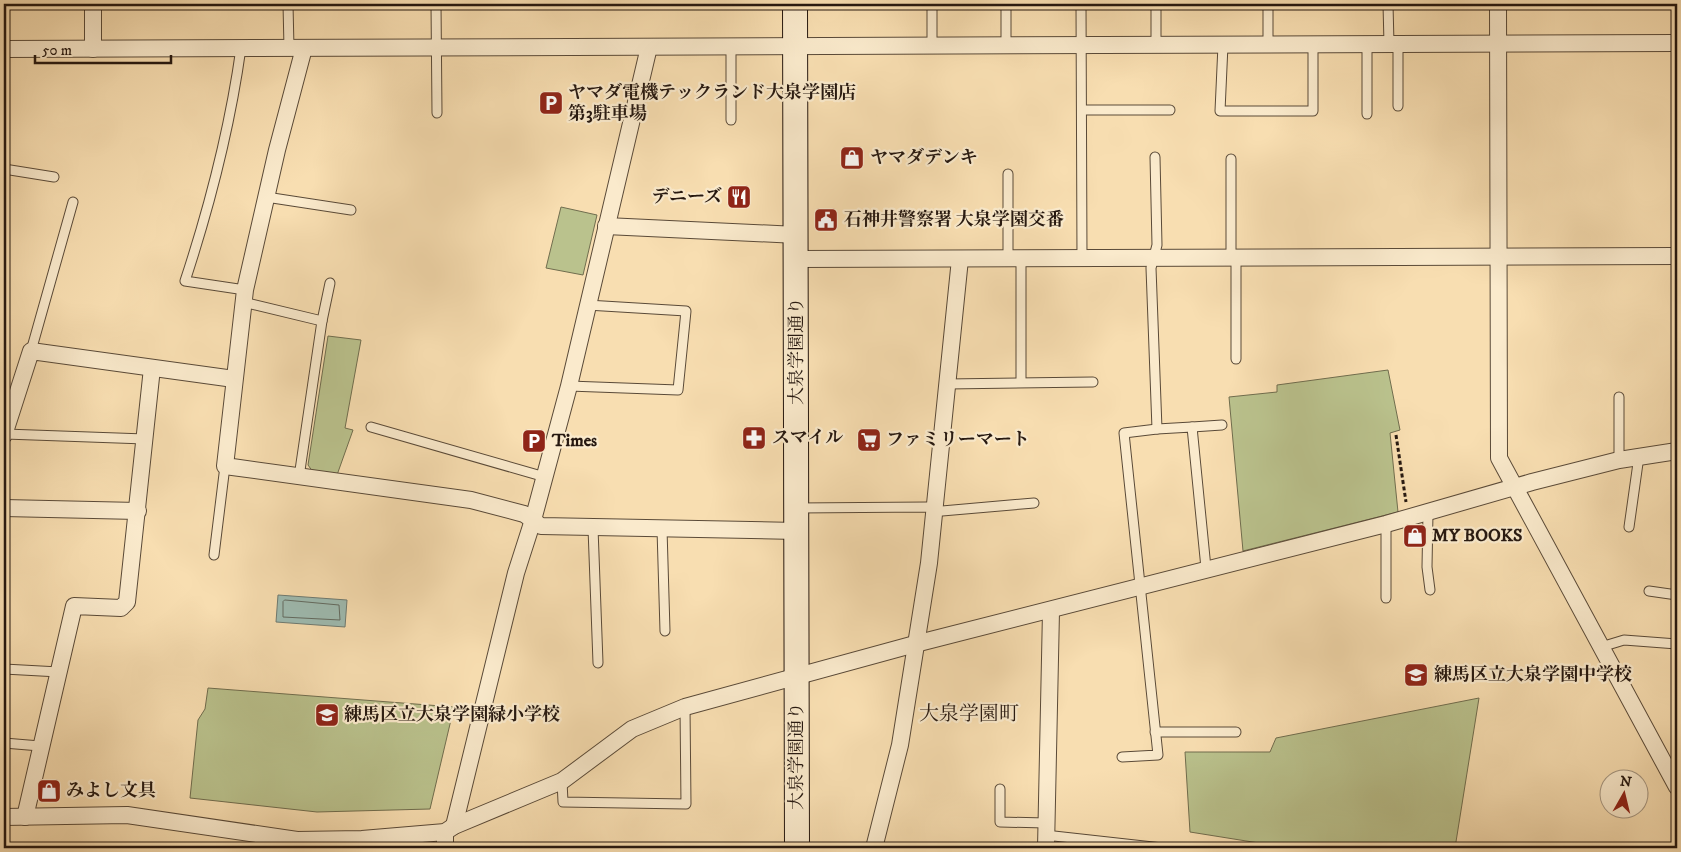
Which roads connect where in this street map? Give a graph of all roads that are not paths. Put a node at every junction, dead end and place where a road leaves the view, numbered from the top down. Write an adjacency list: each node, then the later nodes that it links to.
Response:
1 (92, 4): 27 (street)
2 (288, 4): 29 (lane)
3 (436, 4): 25 (lane)
4 (795, 4): 23 (street, 大泉学園通り)
5 (932, 4): 18 (lane)
6 (1006, 4): 24 (lane)
7 (1082, 4): 19 (lane)
8 (1156, 4): 20 (lane)
9 (1268, 4): 13 (lane)
10 (1388, 4): 16 (lane)
11 (1498, 4): 17 (street)
12 (1677, 43): 17 (street)
13 (1268, 44): 14 (street); 21 (street)
14 (1313, 44): 15 (street); 21 (lane)
15 (1367, 44): 16 (street); 35 (lane)
16 (1394, 44): 17 (street); 31 (lane)
17 (1498, 44): 47 (street)
18 (932, 45): 23 (street); 24 (street)
19 (1082, 45): 20 (street); 24 (street); 32 (lane)
20 (1156, 45): 21 (street)
21 (1222, 45)
22 (731, 46): 23 (street); 26 (street); 36 (lane)
23 (795, 46): 46 (street, 大泉学園通り)
24 (1006, 46)
25 (436, 47): 26 (street); 29 (street); 34 (lane)
26 (649, 47): 45 (street)
27 (92, 48): 28 (street); 30 (street)
28 (241, 48): 29 (street); 56 (lane)
29 (296, 48): 42 (street)
30 (4, 49)
31 (1398, 106)
32 (1082, 110): 33 (lane); 51 (lane)
33 (1170, 110)
34 (437, 114)
35 (1367, 114)
36 (731, 120)
37 (1155, 157): 49 (lane)
38 (1231, 159): 50 (lane)
39 (4, 169): 41 (lane)
40 (1008, 174): 54 (lane)
41 (54, 177)
42 (266, 197): 44 (lane); 56 (street)
43 (73, 202): 59 (lane)
44 (351, 210)
45 (606, 226): 46 (street); 57 (street)
46 (797, 235): 52 (street, 大泉学園通り)
47 (1499, 256): 48 (street); 50 (street); 80 (street)
48 (1677, 256)
49 (1154, 257): 50 (street); 51 (street); 71 (lane)
50 (1233, 257): 60 (lane)
51 (1082, 258): 54 (street)
52 (797, 259): 53 (street); 86 (street, 大泉学園通り)
53 (960, 259): 54 (street); 65 (street)
54 (1014, 259): 63 (lane)
55 (330, 283): 58 (lane)
56 (244, 296): 58 (lane); 62 (street)
57 (587, 305): 66 (street); 66 (lane)
58 (322, 321): 78 (lane)
59 (31, 351): 61 (street); 72 (street)
60 (1236, 359)
61 (152, 368): 62 (street); 73 (street)
62 (234, 380): 77 (street)
63 (1021, 382): 64 (lane); 65 (lane)
64 (1093, 382)
65 (947, 384): 83 (street)
66 (569, 386): 79 (street)
67 (1619, 397): 76 (lane)
68 (1222, 425): 69 (lane)
69 (1192, 427): 71 (lane); 93 (lane)
70 (371, 428): 79 (lane)
71 (1157, 429): 94 (lane)
72 (4, 434): 73 (lane)
73 (145, 439): 84 (street)
74 (1677, 451): 75 (street)
75 (1638, 456): 76 (street); 89 (lane)
76 (1619, 460): 80 (street)
77 (225, 466): 78 (street); 92 (lane)
78 (299, 477): 87 (street)
79 (544, 477): 87 (street)
80 (1515, 489): 85 (street); 103 (street)
81 (1034, 503): 83 (lane)
82 (4, 508): 84 (street)
83 (935, 509): 86 (lane); 101 (street)
84 (138, 511): 106 (street)
85 (1428, 513): 88 (street); 95 (lane)
86 (797, 519): 91 (street); 107 (street, 大泉学園通り)
87 (533, 520): 90 (street); 119 (street)
88 (1386, 524): 93 (street); 98 (lane)
89 (1629, 527)
90 (593, 528): 91 (street); 104 (lane)
91 (662, 529): 100 (lane)
92 (214, 555)
93 (1206, 568): 94 (street)
94 (1141, 587): 99 (street); 109 (lane)
95 (1430, 590)
96 (1648, 591): 97 (lane)
97 (1677, 595)
98 (1386, 598)
99 (1051, 611): 101 (street); 120 (street)
100 (665, 631)
101 (915, 644): 107 (street); 123 (street)
102 (1677, 644): 103 (lane)
103 (1601, 648): 115 (street)
104 (598, 663)
105 (4, 669): 106 (lane)
106 (59, 672): 112 (street)
107 (797, 678): 108 (street); 122 (street, 大泉学園通り)
108 (685, 708): 114 (street); 114 (lane)
109 (1155, 732): 110 (lane); 113 (lane)
110 (1236, 732)
111 (4, 742): 112 (lane)
112 (40, 746): 117 (street)
113 (1122, 757)
114 (562, 781): 119 (street)
115 (1677, 788)
116 (1000, 789): 120 (lane)
117 (25, 817): 118 (street); 121 (street)
118 (4, 818)
119 (448, 835): 121 (street)
120 (1046, 835): 124 (lane)
121 (295, 844)
122 (797, 848)
123 (874, 848)
124 (1162, 848)

